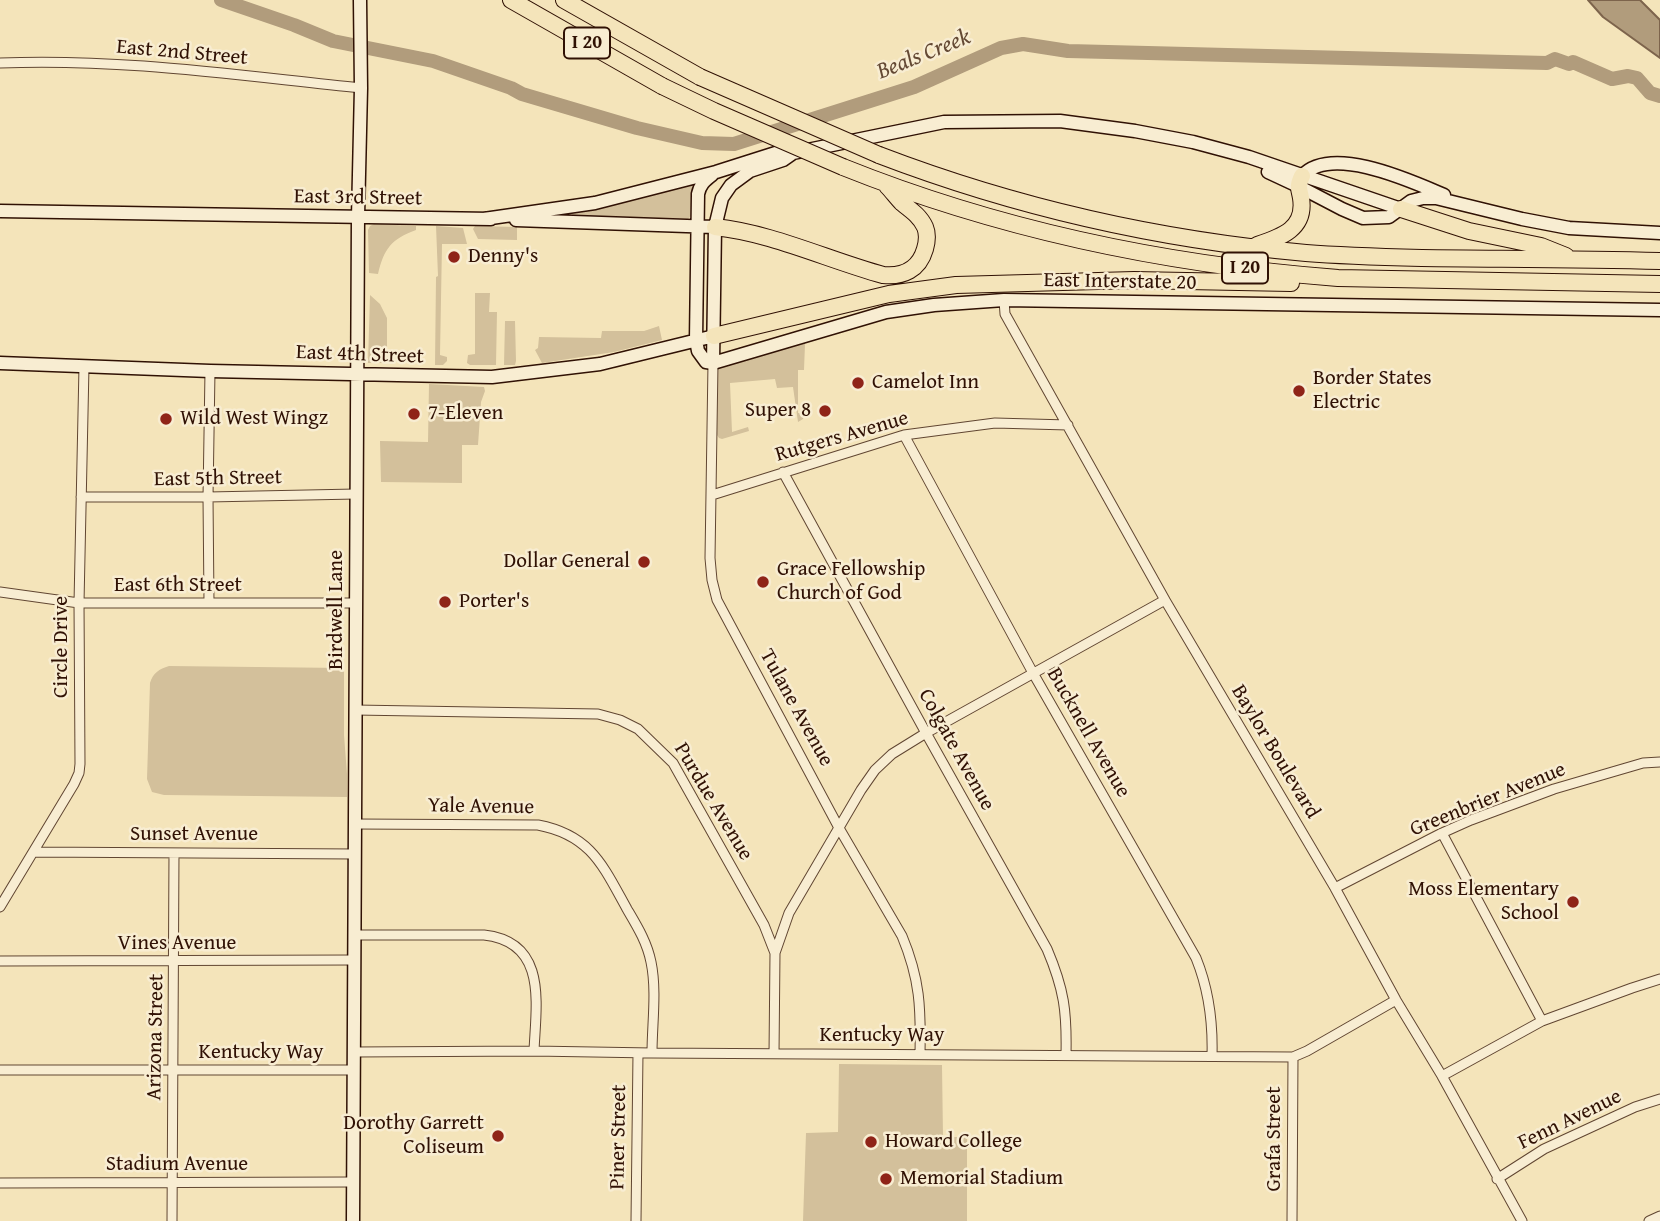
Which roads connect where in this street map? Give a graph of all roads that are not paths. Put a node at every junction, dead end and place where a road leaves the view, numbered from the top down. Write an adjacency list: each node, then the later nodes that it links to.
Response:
1 (360, 0): 5 (main road, Birdwell Lane)
2 (511, 0): 9 (highway, I 20, bridge)
3 (564, 0): 18 (highway, I 20, bridge)
4 (0, 63): 5 (street, East 2nd Street)
5 (361, 89): 13 (main road, Birdwell Lane)
6 (793, 153): 7 (main road); 8 (main road); 16 (main road, Tulane Avenue)
7 (716, 172): 14 (main road); 15 (main road)
8 (1300, 181): 10 (main road); 11 (main road); 11 (main road); 18 (highway)
9 (886, 184): 16 (highway); 21 (highway, I 20)
10 (1471, 206): 11 (main road); 17 (main road)
11 (1401, 209): 19 (highway)
12 (0, 211): 13 (main road, East 3rd Street)
13 (358, 217): 14 (main road, East 3rd Street); 31 (main road, Birdwell Lane)
14 (484, 219): 15 (main road, East 3rd Street)
15 (697, 226): 16 (main road, East 3rd Street); 26 (main road)
16 (715, 227): 25 (main road, Tulane Avenue)
17 (1660, 233)
18 (1248, 247): 19 (highway, I 20)
19 (1575, 259): 20 (highway, I 20)
20 (1660, 261)
21 (1338, 278): 22 (highway, I 20); 25 (highway)
22 (1660, 284)
23 (1004, 300): 24 (main road, East Interstate 20); 28 (main road, East Interstate 20); 32 (street, Baylor Boulevard)
24 (1660, 310)
25 (714, 336): 26 (main road, East 4th Street); 28 (main road, Tulane Avenue)
26 (696, 340): 28 (main road); 31 (main road, East 4th Street)
27 (0, 363): 29 (main road, East 4th Street)
28 (713, 363): 36 (street, Tulane Avenue)
29 (84, 366): 30 (main road, East 4th Street); 37 (street, Circle Drive)
30 (210, 371): 31 (main road, East 4th Street); 38 (street)
31 (357, 373): 35 (main road, Birdwell Lane)
32 (1068, 425): 33 (street, Rutgers Avenue); 40 (street, Baylor Boulevard)
33 (904, 436): 34 (street, Rutgers Avenue); 44 (street, Bucknell Avenue)
34 (783, 472): 36 (street, Rutgers Avenue); 46 (street, Colgate Avenue)
35 (356, 495): 38 (street, East 5th Street); 43 (main road, Birdwell Lane)
36 (712, 495): 49 (street, Tulane Avenue)
37 (81, 497): 38 (street, East 5th Street); 41 (street, Circle Drive)
38 (208, 497): 42 (street)
39 (0, 592): 41 (street, East 6th Street)
40 (1165, 600): 44 (street); 54 (street, Baylor Boulevard)
41 (79, 603): 42 (street, East 6th Street); 51 (street, Circle Drive)
42 (209, 603): 43 (street, East 6th Street)
43 (356, 603): 45 (main road, Birdwell Lane)
44 (1033, 673): 46 (street); 71 (street, Bucknell Avenue)
45 (355, 710): 48 (main road, Birdwell Lane); 57 (street, Purdue Avenue)
46 (926, 733): 49 (street); 70 (street, Colgate Avenue)
47 (1660, 762): 50 (street, Greenbrier Avenue)
48 (355, 824): 53 (main road, Birdwell Lane); 67 (street, Yale Avenue)
49 (839, 828): 57 (street); 69 (street, Tulane Avenue)
50 (1442, 833): 54 (street, Greenbrier Avenue); 63 (street)
51 (34, 852): 52 (street, Sunset Avenue); 55 (street, Circle Drive)
52 (174, 853): 53 (street, Sunset Avenue); 60 (street, Arizona Street)
53 (355, 853): 56 (main road, Birdwell Lane)
54 (1335, 888): 62 (street, Baylor Boulevard)
55 (0, 907)
56 (354, 935): 58 (main road, Birdwell Lane); 64 (street)
57 (775, 953): 68 (street, Purdue Avenue)
58 (354, 960): 60 (street, Vines Avenue); 65 (main road, Birdwell Lane)
59 (0, 961): 60 (street, Vines Avenue)
60 (174, 962): 75 (street, Arizona Street)
61 (1660, 979): 63 (street)
62 (1396, 1000): 72 (street, Kentucky Way); 76 (street, Baylor Boulevard)
63 (1542, 1021): 76 (street)
64 (534, 1051): 65 (street, Kentucky Way); 66 (street, Kentucky Way)
65 (354, 1052): 74 (main road, Birdwell Lane)
66 (638, 1053): 67 (street, Kentucky Way); 85 (street, Piner Street)
67 (652, 1053): 68 (street, Kentucky Way)
68 (774, 1054): 69 (street, Kentucky Way)
69 (920, 1054): 70 (street, Kentucky Way)
70 (1066, 1055): 71 (street, Kentucky Way)
71 (1212, 1056): 72 (street, Kentucky Way)
72 (1293, 1057): 86 (street, Grafa Street)
73 (0, 1070): 75 (street, Kentucky Way)
74 (354, 1070): 75 (street, Kentucky Way); 79 (main road, Birdwell Lane)
75 (173, 1071): 81 (street, Arizona Street)
76 (1442, 1076): 78 (street, Baylor Boulevard)
77 (1660, 1099): 78 (street, Fenn Avenue)
78 (1497, 1179): 87 (street, Baylor Boulevard)
79 (353, 1182): 81 (street, Stadium Avenue); 84 (main road, Birdwell Lane)
80 (0, 1183): 81 (street, Stadium Avenue)
81 (172, 1183): 83 (street, Arizona Street)
82 (1660, 1216): 88 (street)
83 (172, 1221)
84 (353, 1221)
85 (636, 1221)
86 (1292, 1221)
87 (1522, 1221)
88 (1649, 1221)

